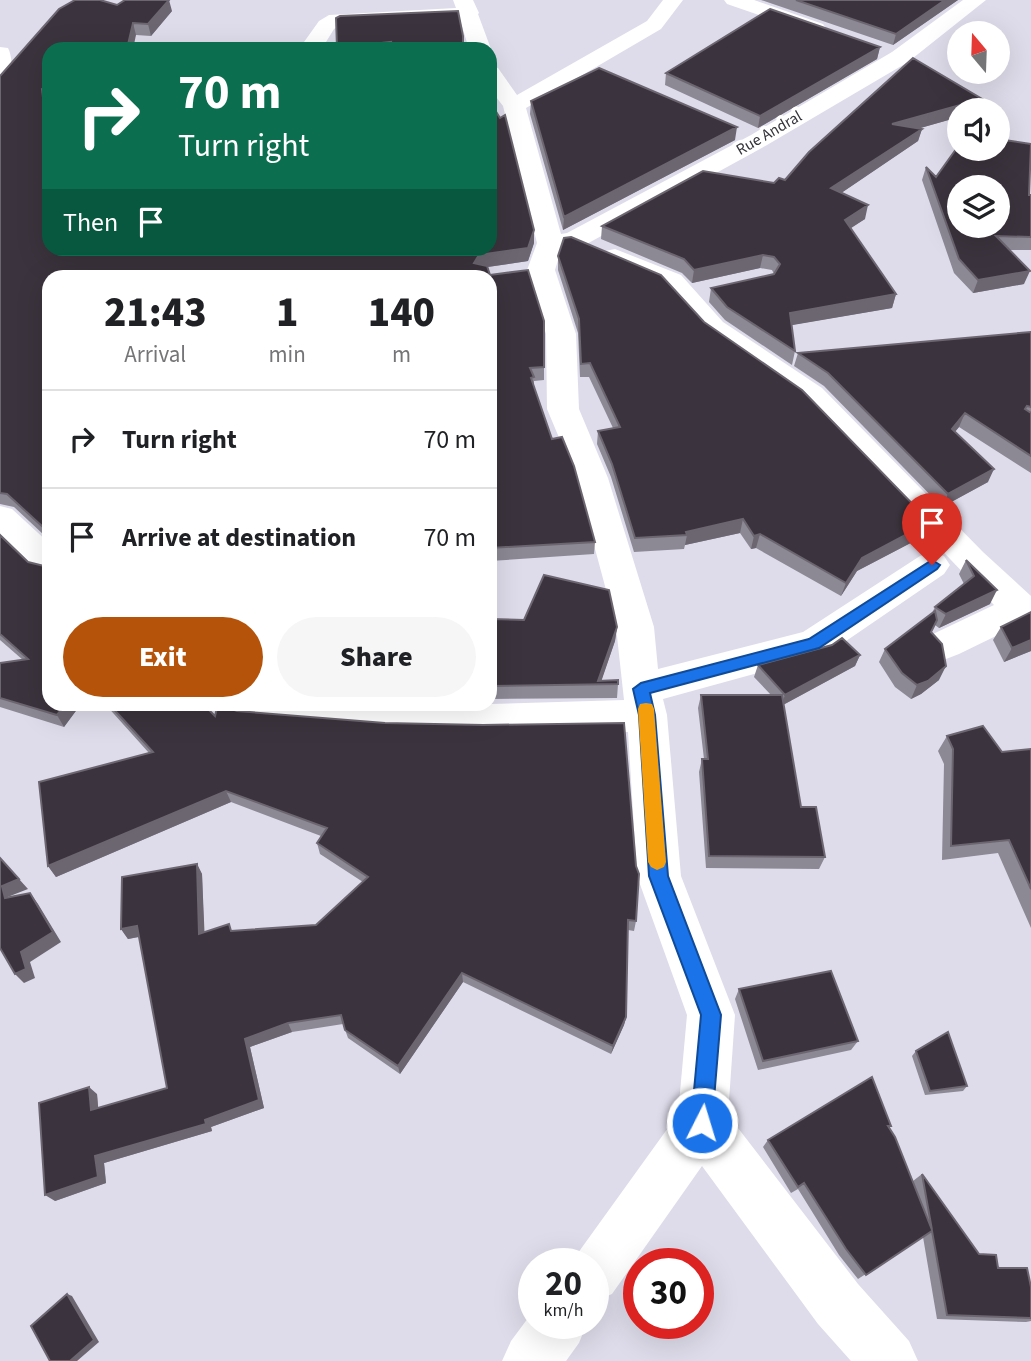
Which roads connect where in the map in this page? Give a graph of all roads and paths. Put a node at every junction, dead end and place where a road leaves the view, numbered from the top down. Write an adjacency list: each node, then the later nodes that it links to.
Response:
1 (488, 0): 5 (street)
2 (673, 0): 10 (street)
3 (734, 0): 6 (street)
4 (976, 0): 16 (street, Rue Andral)
5 (467, 7): 7 (street); 8 (street)
6 (832, 34)
7 (315, 42)
8 (478, 42)
9 (0, 53): 11 (street)
10 (587, 66): 12 (street); 14 (street)
11 (0, 70)
12 (612, 76)
13 (497, 83): 14 (street)
14 (514, 106): 17 (street)
15 (735, 129): 16 (street)
16 (758, 140): 17 (street, Rue Andral)
17 (545, 257): 21 (street); 22 (street)
18 (0, 518): 19 (street)
19 (42, 557)
20 (932, 565): 22 (street)
21 (946, 644)
22 (644, 702): 23 (street); 24 (street)
23 (301, 711)
24 (702, 1123): 25 (street); 28 (street)
25 (609, 1253)
26 (547, 1339): 27 (street)
27 (531, 1361)
28 (889, 1361)

